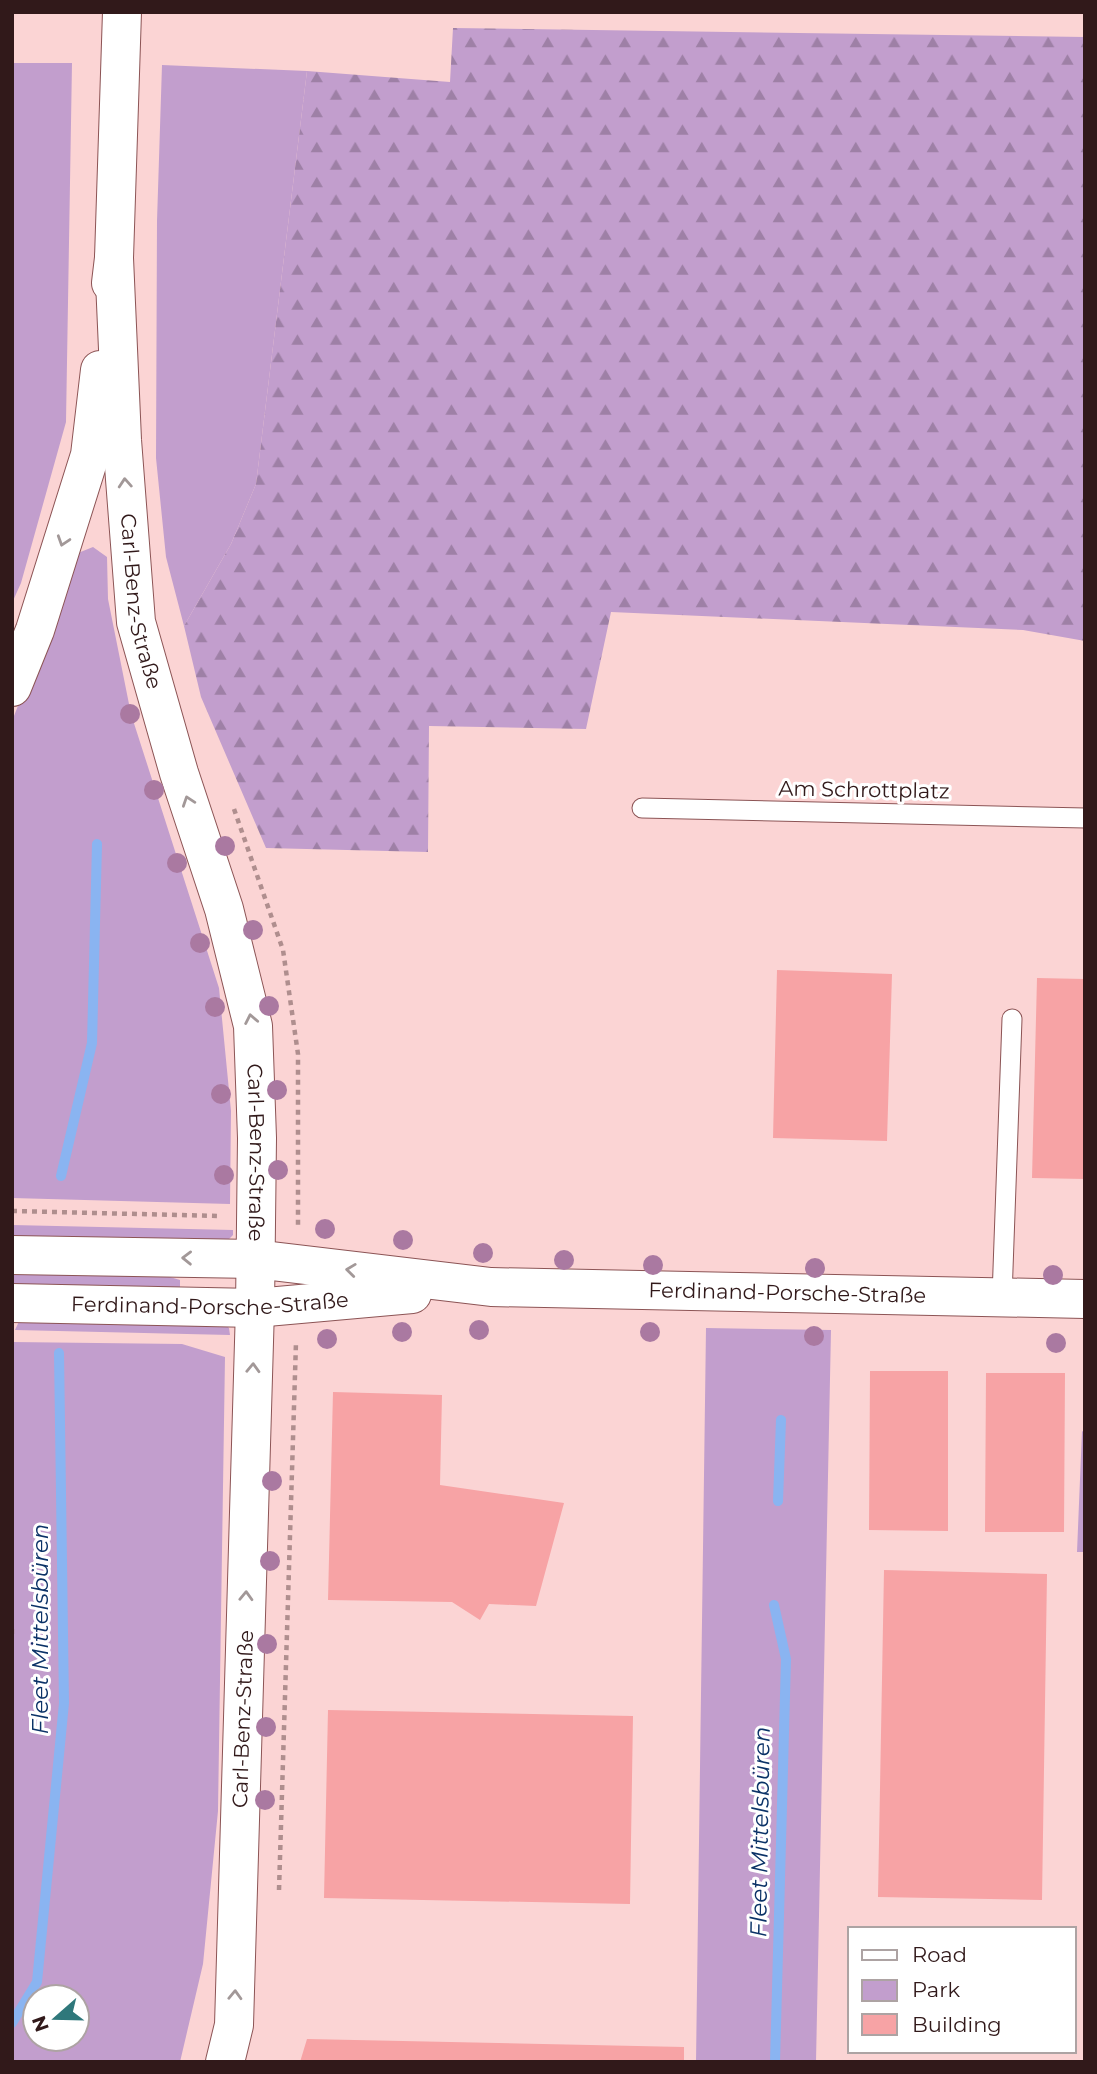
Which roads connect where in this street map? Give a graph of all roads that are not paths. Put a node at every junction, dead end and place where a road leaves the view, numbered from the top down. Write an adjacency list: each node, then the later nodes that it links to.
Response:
1 (122, 12): 2 (street, Carl-Benz-Straße)
2 (114, 258): 3 (street, Carl-Benz-Straße, one-way to 3); 8 (street, Carl-Benz-Straße, one-way to 2)
3 (12, 687)
4 (642, 808): 5 (lane, Am Schrottplatz)
5 (1085, 818)
6 (1012, 1019): 10 (lane)
7 (12, 1255): 8 (street, Ferdinand-Porsche-Straße, one-way to 7)
8 (255, 1259): 9 (street, Ferdinand-Porsche-Straße, one-way to 8); 13 (street, Carl-Benz-Straße)
9 (491, 1287): 10 (street, Ferdinand-Porsche-Straße); 13 (street, Ferdinand-Porsche-Straße)
10 (1002, 1297): 11 (street, Ferdinand-Porsche-Straße)
11 (1085, 1299)
12 (12, 1303): 13 (street, Ferdinand-Porsche-Straße)
13 (255, 1308): 14 (street, Carl-Benz-Straße, one-way to 13)
14 (225, 2062)

